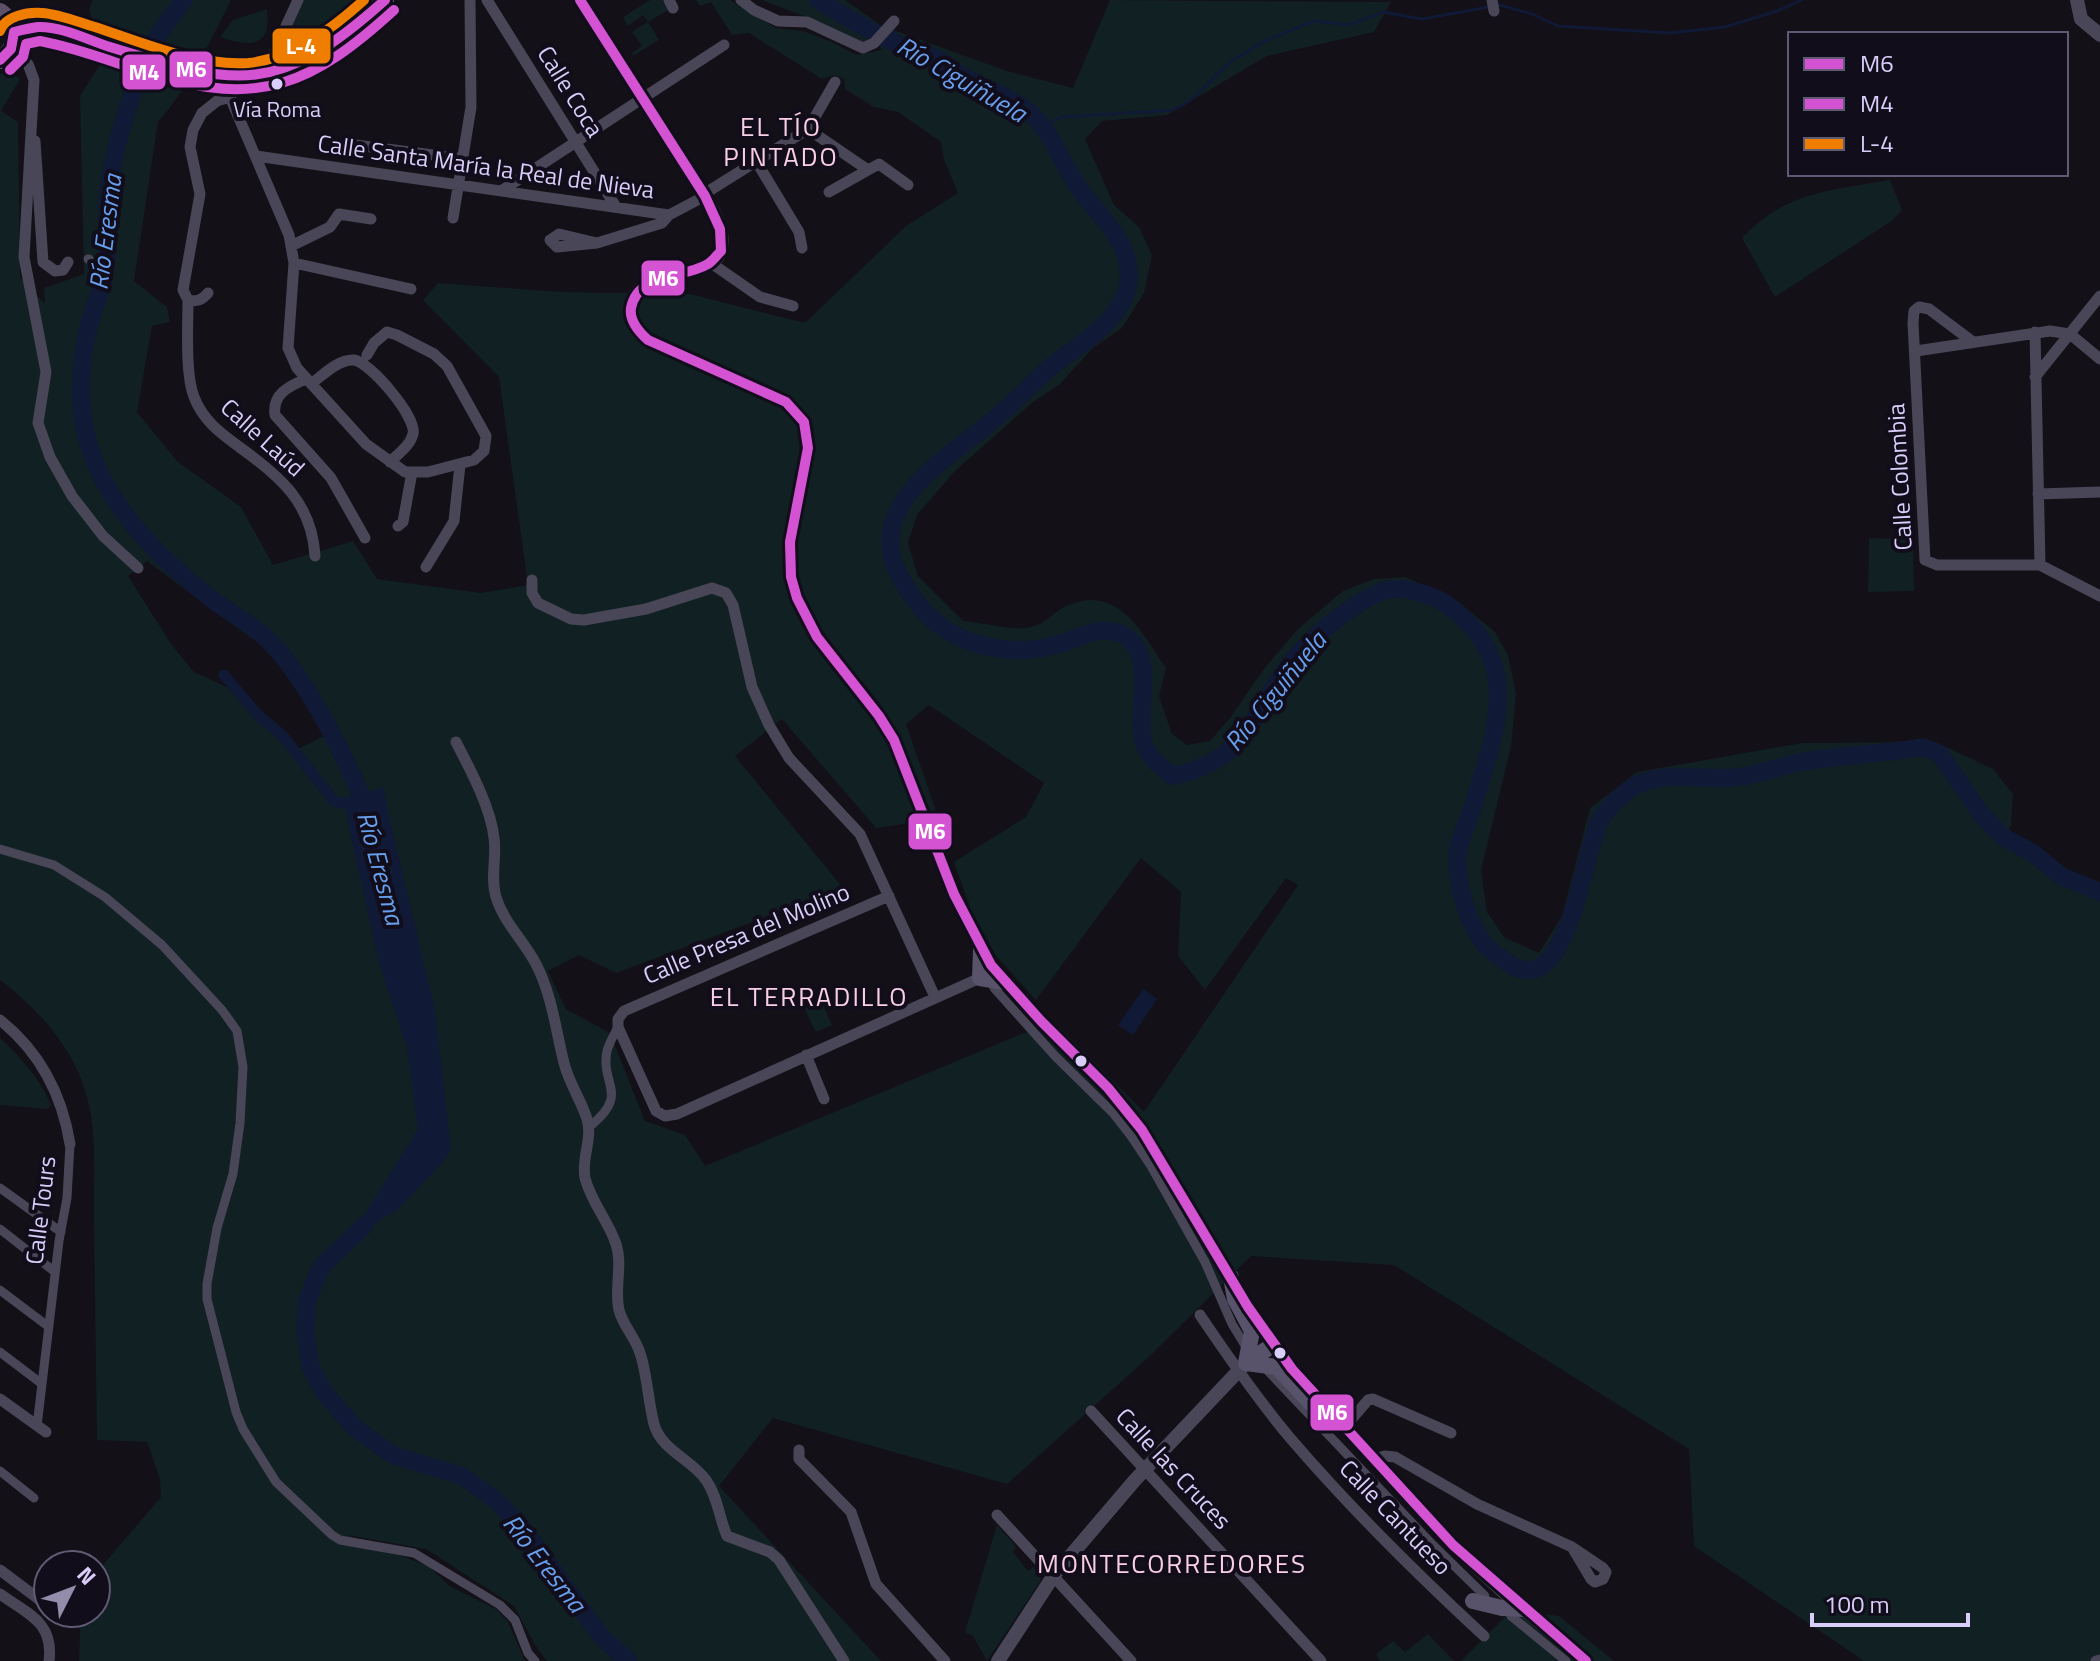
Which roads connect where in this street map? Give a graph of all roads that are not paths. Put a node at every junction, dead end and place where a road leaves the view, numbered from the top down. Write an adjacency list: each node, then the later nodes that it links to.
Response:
1 (298, 0): 13 (street)
2 (372, 0): 13 (main road)
3 (385, 0): 13 (main road)
4 (470, 0): 23 (street)
5 (487, 0): 20 (street, Calle Coca)
6 (580, 0): 17 (street)
7 (741, 0): 9 (street)
8 (2077, 0): 11 (street)
9 (891, 24)
10 (6, 27): 14 (main road); 18 (street)
11 (2100, 35)
12 (724, 45): 17 (street)
13 (279, 58): 14 (main road)
14 (213, 70): 16 (street)
15 (835, 82): 19 (street, Calle Santa María la Real de Nieva)
16 (230, 97): 22 (street); 44 (street, Calle Laúd)
17 (641, 97): 20 (street); 30 (street)
18 (33, 121): 38 (street); 66 (street)
19 (808, 129): 24 (street, Calle Santa María la Real de Nieva); 25 (street)
20 (576, 140): 28 (street); 31 (street, Calle Coca)
21 (356, 145): 23 (street)
22 (256, 156): 26 (street, Calle Santa María la Real de Nieva); 36 (street)
23 (464, 159): 26 (street)
24 (756, 161): 30 (street, Calle Santa María la Real de Nieva); 37 (street)
25 (868, 170): 27 (street); 29 (street)
26 (460, 185): 28 (street, Calle Santa María la Real de Nieva); 33 (street)
27 (908, 185)
28 (501, 191): 31 (street, Calle Santa María la Real de Nieva)
29 (829, 192)
30 (704, 195): 32 (street, Calle Santa María la Real de Nieva); 40 (street)
31 (616, 207): 32 (street, Calle Santa María la Real de Nieva)
32 (669, 215): 35 (street)
33 (453, 218)
34 (371, 219): 36 (street)
35 (597, 243)
36 (291, 246): 39 (street)
37 (802, 248)
38 (68, 262)
39 (294, 263): 41 (street); 55 (street)
40 (711, 263): 45 (street); 72 (street)
41 (411, 289)
42 (208, 293): 44 (street)
43 (2100, 296): 47 (street)
44 (188, 300): 63 (street, Calle Laúd)
45 (793, 306)
46 (2035, 332): 47 (street); 48 (street); 49 (street)
47 (2070, 334): 50 (street); 53 (street)
48 (1973, 342): 51 (street); 51 (street, Calle Colombia)
49 (2035, 347): 50 (street); 54 (street)
50 (2057, 349): 54 (street)
51 (1916, 351): 64 (street, Calle Colombia)
52 (367, 355): 57 (street)
53 (2100, 359)
54 (2035, 377): 60 (street)
55 (309, 382): 56 (street); 56 (street); 62 (street)
56 (390, 462): 58 (street)
57 (460, 465): 58 (street); 65 (street)
58 (412, 472): 61 (street)
59 (2100, 492): 60 (street)
60 (2038, 494): 64 (street)
61 (398, 526)
62 (365, 538)
63 (315, 556)
64 (2040, 565): 68 (street, Calle Colombia)
65 (426, 567)
66 (138, 568)
67 (532, 580): 71 (street)
68 (2100, 596)
69 (456, 742): 79 (street)
70 (0, 849): 116 (street)
71 (889, 896): 74 (street); 76 (street, Calle Presa del Molino)
72 (981, 950): 73 (main road); 73 (street)
73 (993, 983): 74 (street); 85 (street); 91 (street)
74 (935, 997): 77 (street)
75 (0, 1020): 80 (street, Calle Tours)
76 (618, 1027): 77 (street); 79 (street)
77 (806, 1055): 78 (street)
78 (824, 1099)
79 (589, 1127): 117 (street)
80 (70, 1144): 83 (street, Calle Tours)
81 (0, 1188): 83 (street)
82 (0, 1229): 84 (street)
83 (61, 1232): 84 (street, Calle Tours)
84 (55, 1272): 88 (street, Calle Tours)
85 (1231, 1277): 89 (street); 91 (main road)
86 (0, 1290): 88 (street)
87 (1200, 1315): 91 (street, Calle Cantueso)
88 (49, 1327): 93 (street, Calle Tours)
89 (1273, 1345): 91 (main road); 96 (street)
90 (0, 1352): 93 (street)
91 (1244, 1361): 96 (main road); 101 (street); 111 (street, Calle Cantueso)
92 (1266, 1369): 112 (street)
93 (42, 1384): 97 (street, Calle Tours)
94 (0, 1399): 97 (street)
95 (1091, 1411): 101 (street, Calle las Cruces)
96 (1341, 1425): 98 (street); 100 (street)
97 (42, 1429)
98 (1451, 1433)
99 (799, 1450): 118 (street)
100 (1373, 1459): 105 (street); 108 (street)
101 (1146, 1468): 107 (street); 121 (street, Calle las Cruces)
102 (0, 1471): 103 (street)
103 (34, 1498)
104 (997, 1515): 107 (street)
105 (1572, 1547)
106 (0, 1570): 110 (street)
107 (1054, 1575): 119 (street); 120 (street)
108 (1505, 1593): 112 (main road); 113 (street)
109 (0, 1594): 115 (street)
110 (32, 1594)
111 (1444, 1598): 112 (street, Calle Cantueso); 114 (street, Calle Cantueso)
112 (1479, 1598): 113 (main road)
113 (1517, 1612): 122 (street); 123 (street)
114 (1484, 1636)
115 (49, 1661)
116 (535, 1661)
117 (844, 1661)
118 (945, 1661)
119 (998, 1661)
120 (1131, 1661)
121 (1321, 1661)
122 (1566, 1661)
123 (1586, 1661)

